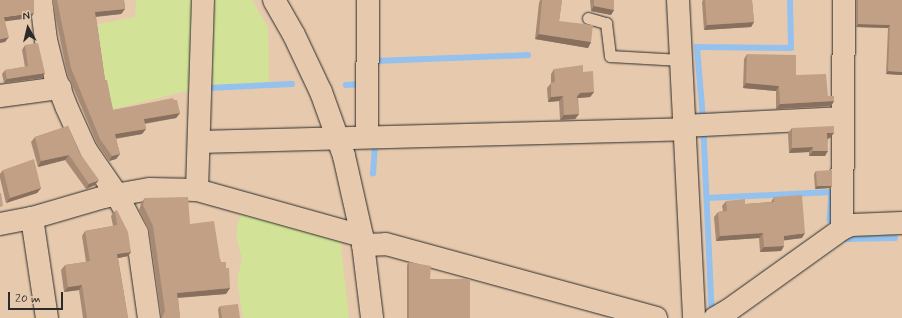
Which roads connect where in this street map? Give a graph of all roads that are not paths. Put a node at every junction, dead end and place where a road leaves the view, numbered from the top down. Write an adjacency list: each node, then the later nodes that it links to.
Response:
1 (41, 0): 9 (street)
2 (203, 0): 15 (street)
3 (274, 0): 14 (street)
4 (368, 0): 13 (street)
5 (678, 0): 8 (street)
6 (844, 0): 11 (street)
7 (588, 18): 8 (lane)
8 (681, 60): 12 (street)
9 (60, 88): 10 (street); 17 (street)
10 (0, 96)
11 (842, 118): 12 (street); 21 (street)
12 (684, 128): 13 (street); 27 (street)
13 (367, 137): 14 (street)
14 (338, 138): 15 (street); 22 (street)
15 (200, 142): 16 (street)
16 (198, 190): 17 (street); 22 (street)
17 (117, 195): 18 (street); 24 (street)
18 (32, 218): 20 (street); 23 (street)
19 (902, 223): 21 (street)
20 (0, 224)
21 (842, 229): 28 (street)
22 (363, 240): 25 (street); 26 (street)
23 (47, 318)
24 (149, 318)
25 (372, 318)
26 (656, 318)
27 (694, 318)
28 (715, 318)

